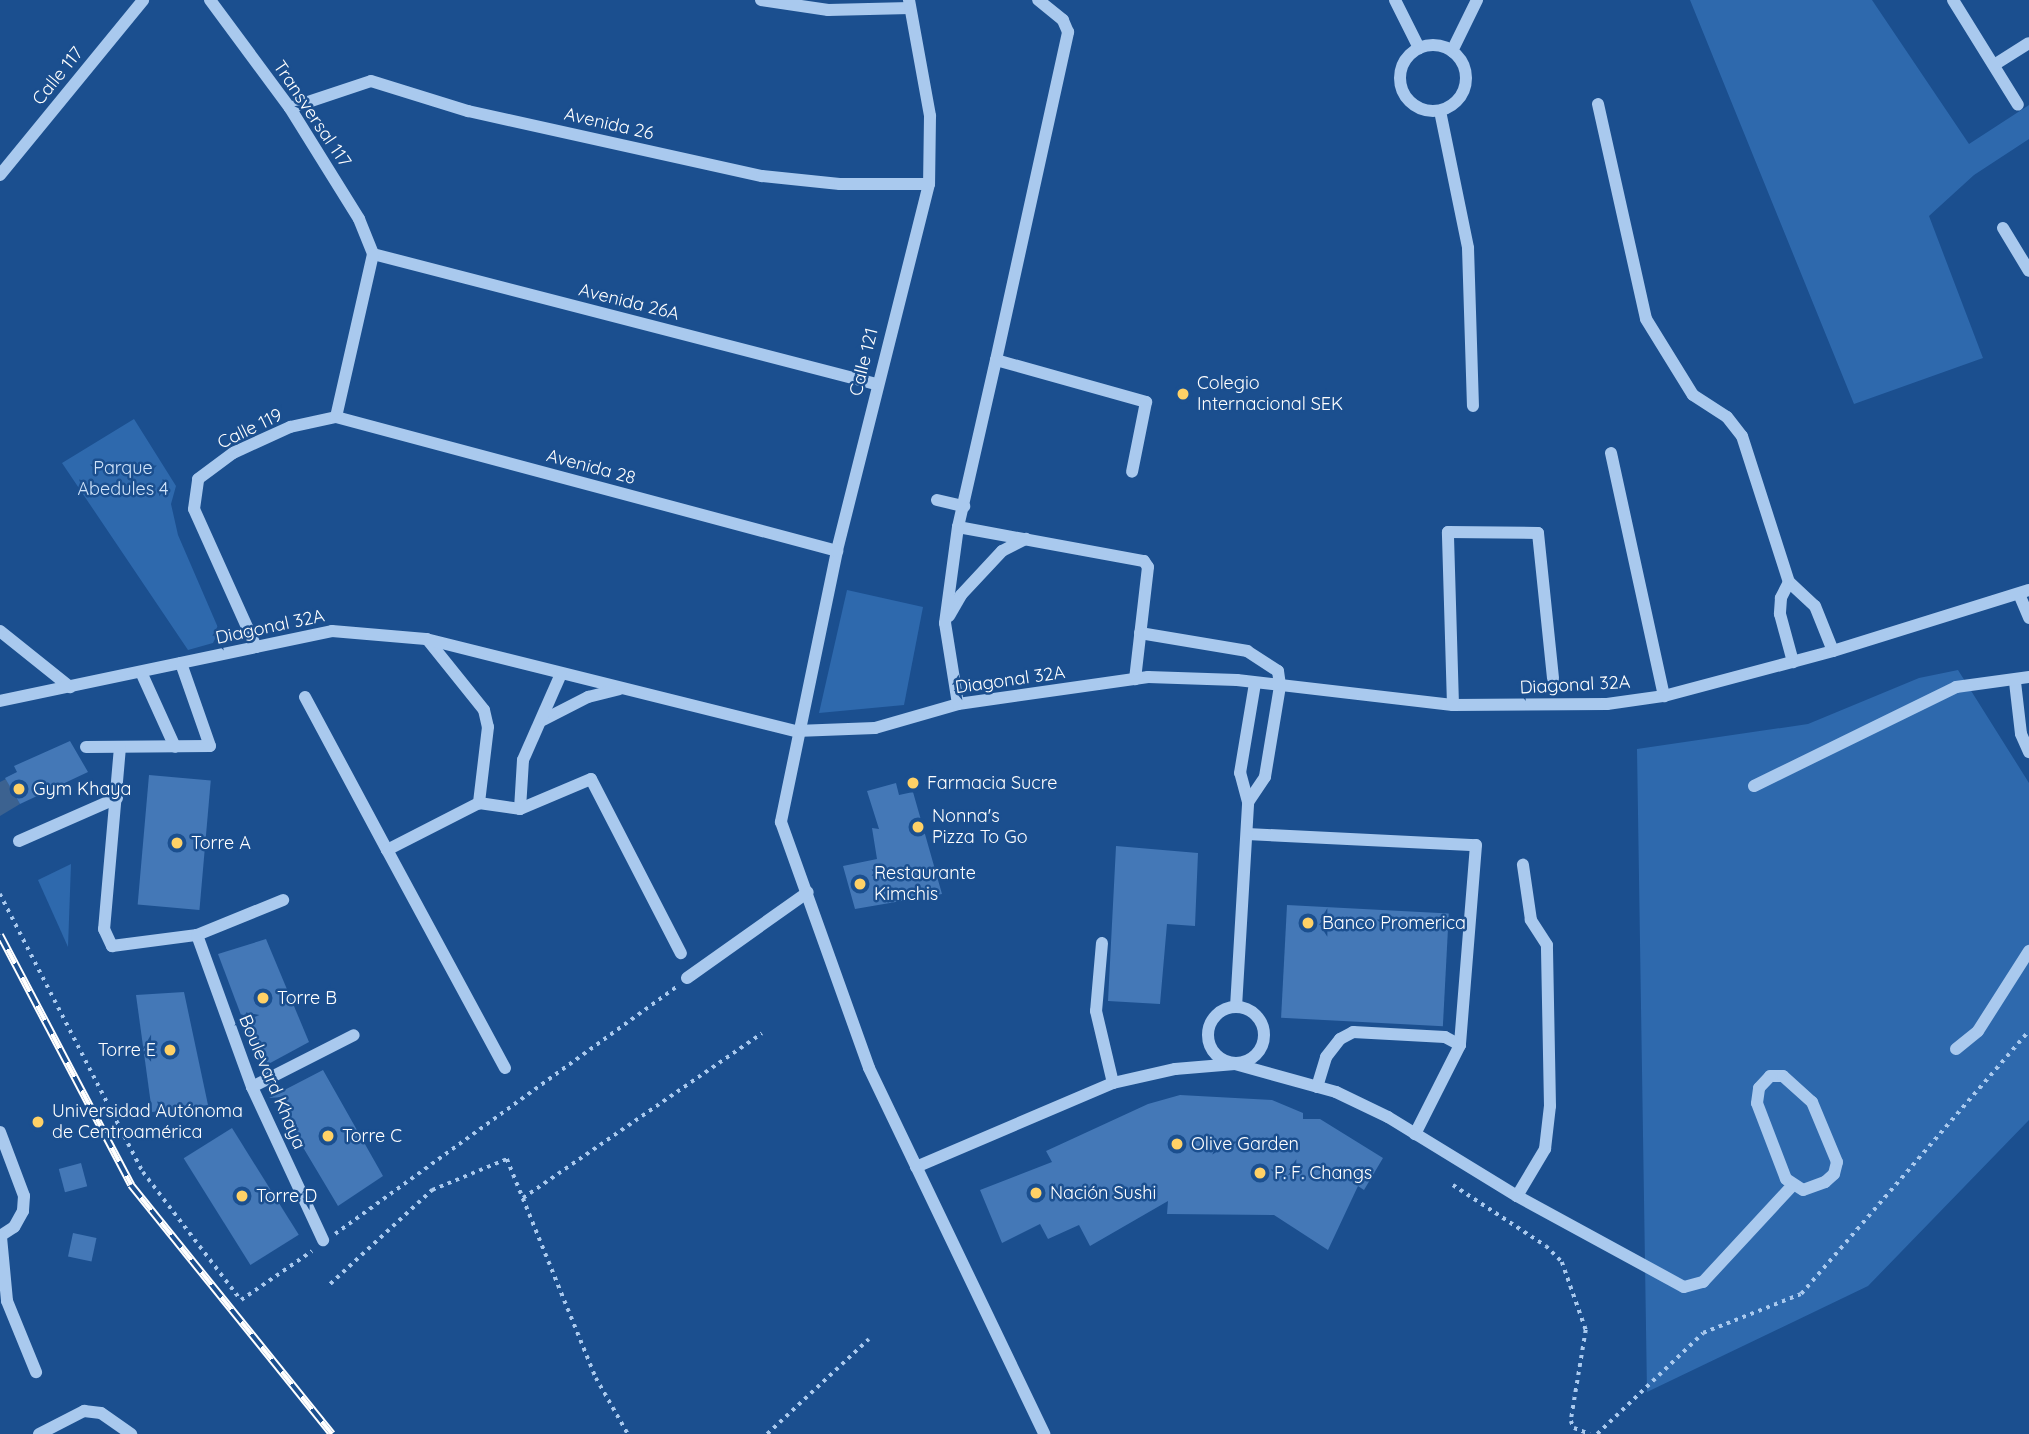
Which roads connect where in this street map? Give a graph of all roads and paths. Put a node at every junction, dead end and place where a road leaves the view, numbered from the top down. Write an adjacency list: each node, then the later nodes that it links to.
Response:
1 (143, 0): 17 (street, Calle 117)
2 (210, 0): 15 (street, Transversal 117)
3 (761, 0): 8 (street)
4 (1038, 0): 22 (street)
5 (1395, 0): 10 (street)
6 (1477, 0): 11 (street)
7 (1953, 0): 12 (street)
8 (909, 4): 18 (street, Calle 121)
9 (2029, 43): 12 (street)
10 (1419, 48): 11 (street); 16 (street)
11 (1452, 51): 16 (street)
12 (1994, 65): 14 (street)
13 (1598, 104): 33 (street)
14 (2018, 105)
15 (289, 108): 18 (street, Avenida 26); 20 (street, Transversal 117)
16 (1440, 111): 24 (street)
17 (0, 175)
18 (929, 184): 23 (street, Calle 121)
19 (2003, 228): 21 (street)
20 (373, 254): 23 (street, Avenida 26A); 25 (street)
21 (2029, 271)
22 (996, 360): 27 (street); 29 (street)
23 (876, 384): 32 (street, Calle 121)
24 (1473, 406)
25 (336, 417): 32 (street, Avenida 28); 40 (street, Calle 119)
26 (1611, 453): 54 (street)
27 (1132, 472)
28 (937, 500): 29 (street)
29 (964, 506): 30 (street)
30 (958, 527): 31 (street); 36 (street)
31 (1026, 538): 36 (street); 38 (street)
32 (837, 551): 60 (street, Calle 121)
33 (1789, 582): 41 (street); 42 (street)
34 (2024, 592): 35 (street); 41 (street, Diagonal 32A)
35 (2029, 618)
36 (945, 623): 57 (street)
37 (0, 631): 52 (street)
38 (1140, 633): 48 (street); 51 (street)
39 (426, 639): 40 (street, Diagonal 32A); 45 (street, Diagonal 32A); 68 (street)
40 (256, 647): 43 (street, Diagonal 32A)
41 (1833, 651): 42 (street, Diagonal 32A)
42 (1793, 662): 54 (street, Diagonal 32A)
43 (181, 663): 44 (street, Diagonal 32A); 63 (street)
44 (141, 672): 52 (street, Diagonal 32A); 63 (street)
45 (561, 674): 53 (street, Diagonal 32A); 59 (street)
46 (2029, 677): 49 (street)
47 (1553, 678): 58 (street)
48 (1135, 679): 50 (street, Diagonal 32A); 57 (street, Diagonal 32A)
49 (2015, 682): 64 (street); 65 (street)
50 (1255, 683): 51 (street, Diagonal 32A); 67 (street)
51 (1280, 686): 58 (street, Diagonal 32A); 67 (street)
52 (70, 687): 56 (street, Diagonal 32A)
53 (620, 689): 59 (street); 60 (street, Diagonal 32A)
54 (1664, 696): 58 (street, Diagonal 32A)
55 (305, 697): 72 (street)
56 (0, 701)
57 (958, 704): 60 (street, Diagonal 32A)
58 (1453, 705)
59 (542, 721): 69 (street)
60 (796, 731): 74 (street, Calle 121)
61 (86, 747): 62 (street)
62 (120, 747): 63 (street); 66 (street)
63 (175, 747)
64 (2029, 752)
65 (1754, 786)
66 (117, 798): 71 (street); 77 (street)
67 (1248, 802): 70 (street)
68 (479, 803): 69 (street); 72 (street)
69 (520, 808): 80 (street)
70 (1248, 834): 82 (street); 86 (street)
71 (19, 841)
72 (387, 850): 89 (street)
73 (1523, 865): 98 (street)
74 (808, 892): 81 (street); 95 (street, Calle 121)
75 (0, 894): 101 (path)
76 (283, 900): 77 (street)
77 (197, 935): 91 (street, Boulevard Khaya)
78 (1102, 943): 90 (street)
79 (2029, 951): 87 (street)
80 (681, 953)
81 (687, 978): 101 (path)
82 (1236, 1007): 88 (street); 88 (street)
83 (2029, 1031): 111 (path)
84 (762, 1033): 99 (path)
85 (354, 1035): 91 (street)
86 (1460, 1045): 92 (street); 94 (street)
87 (1955, 1049)
88 (1235, 1063): 90 (street); 92 (street)
89 (505, 1068)
90 (1113, 1083): 95 (street)
91 (252, 1087): 101 (street, Boulevard Khaya)
92 (1317, 1087): 94 (street)
93 (0, 1132): 100 (street)
94 (1415, 1134): 98 (street)
95 (916, 1167): 109 (street, Calle 121)
96 (1453, 1185): 110 (path)
97 (1792, 1186): 97 (street); 98 (street)
98 (1517, 1196)
99 (523, 1198): 102 (path); 107 (path)
100 (0, 1237): 104 (street)
101 (321, 1243)
102 (330, 1284)
103 (869, 1339): 108 (path)
104 (36, 1372)
105 (39, 1434): 106 (street)
106 (131, 1434)
107 (628, 1434)
108 (767, 1434)
109 (1044, 1434)
110 (1590, 1434)
111 (1597, 1434)

